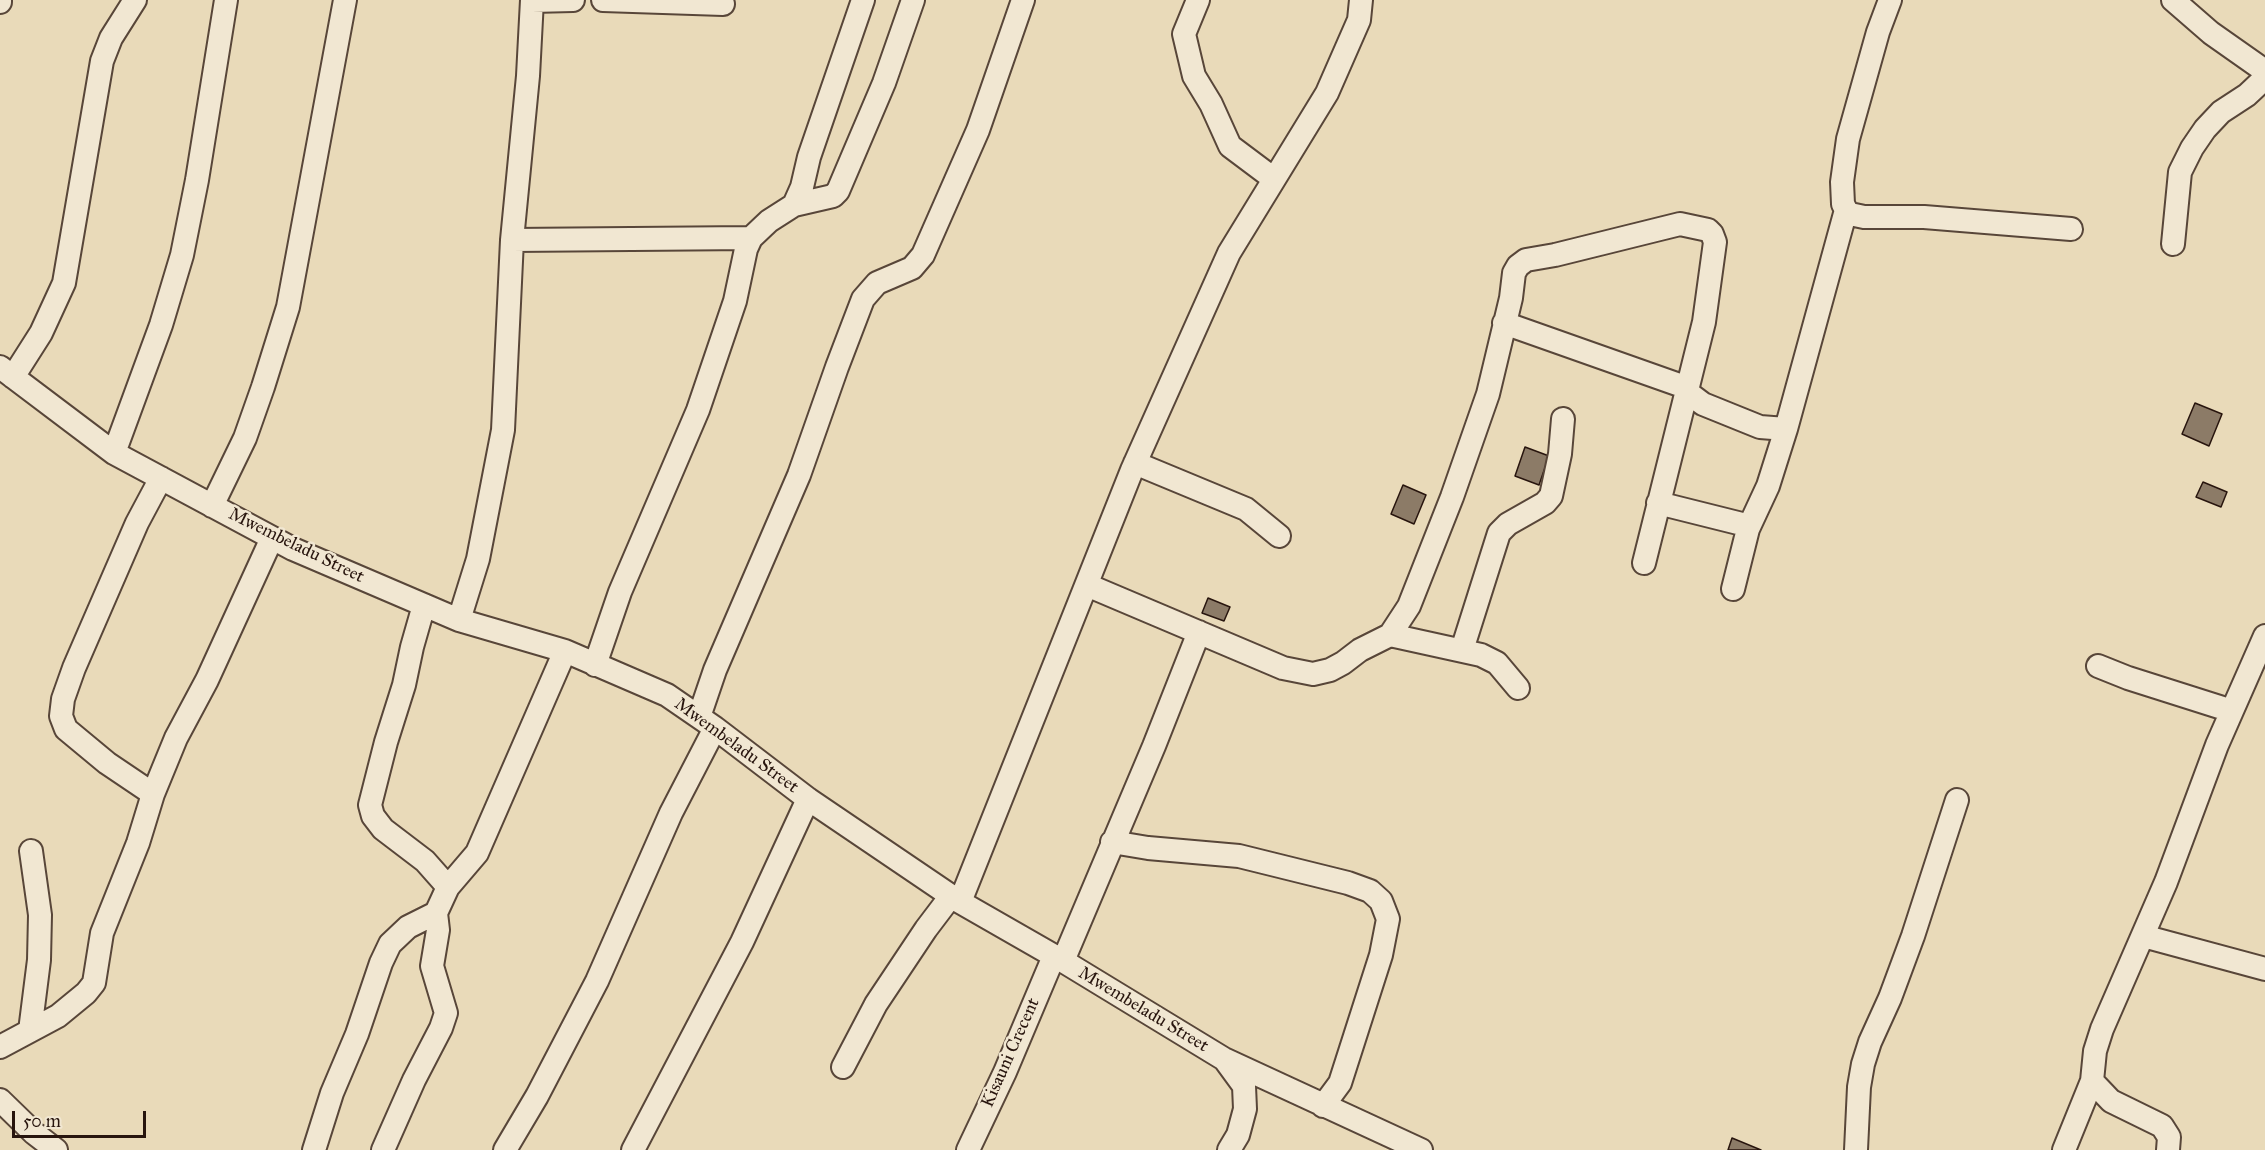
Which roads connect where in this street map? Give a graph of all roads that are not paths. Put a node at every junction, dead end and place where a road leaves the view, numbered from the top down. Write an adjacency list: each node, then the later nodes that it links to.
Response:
1 (135, 0): 25 (street)
2 (226, 0): 29 (street)
3 (345, 0): 33 (street)
4 (532, 0): 5 (street); 22 (street)
5 (573, 0)
6 (603, 0): 14 (street)
7 (863, 0): 18 (street)
8 (913, 0): 18 (street)
9 (1023, 0): 51 (street)
10 (1197, 0): 17 (street)
11 (1361, 0): 17 (street)
12 (1890, 0): 19 (street)
13 (2173, 0): 15 (street)
14 (723, 4)
15 (2265, 71)
16 (2265, 78): 23 (street)
17 (1274, 179): 30 (street)
18 (794, 205): 21 (street)
19 (1846, 210): 20 (street); 28 (street)
20 (2071, 229)
21 (751, 238): 22 (street); 47 (street)
22 (512, 240): 41 (street)
23 (2173, 244)
24 (1504, 323): 26 (street); 26 (street); 43 (street)
25 (6, 372): 29 (street, Mwembeladu Street)
26 (1688, 390): 28 (street); 32 (street)
27 (1563, 419): 45 (street)
28 (1786, 429): 34 (street)
29 (114, 453): 31 (street, Mwembeladu Street)
30 (1135, 463): 35 (street); 38 (street)
31 (161, 478): 33 (street, Mwembeladu Street); 52 (street)
32 (1658, 503): 34 (street); 37 (street)
33 (212, 506): 36 (street, Mwembeladu Street)
34 (1748, 529): 39 (street)
35 (1279, 536)
36 (272, 538): 40 (street, Mwembeladu Street); 52 (street)
37 (1644, 563)
38 (1087, 585): 42 (street); 58 (street)
39 (1733, 589)
40 (424, 605): 41 (street, Mwembeladu Street); 57 (street)
41 (459, 620): 46 (street, Mwembeladu Street)
42 (1199, 632): 43 (street); 55 (street, Kisauni Crecent)
43 (1390, 635): 45 (street)
44 (2265, 636): 50 (street)
45 (1462, 650): 49 (street)
46 (565, 651): 47 (street, Mwembeladu Street); 57 (street)
47 (595, 665): 51 (street, Mwembeladu Street)
48 (2098, 666): 50 (street)
49 (1518, 688)
50 (2232, 711): 60 (street)
51 (707, 723): 53 (street, Mwembeladu Street); 73 (street)
52 (153, 794): 63 (street)
53 (808, 799): 58 (street, Mwembeladu Street); 74 (street)
54 (1956, 800): 78 (street)
55 (1112, 842): 61 (street, Kisauni Crecent); 69 (street)
56 (31, 851): 63 (street)
57 (448, 887): 59 (street)
58 (955, 899): 61 (street, Mwembeladu Street); 66 (street)
59 (436, 913): 71 (street); 72 (street)
60 (2143, 936): 62 (street); 67 (street)
61 (1058, 959): 65 (street, Mwembeladu Street); 75 (street, Kisauni Crecent)
62 (2265, 969)
63 (30, 1031): 64 (street)
64 (0, 1047)
65 (1224, 1059): 69 (street, Mwembeladu Street); 76 (street)
66 (843, 1067)
67 (2092, 1081): 79 (street); 80 (street)
68 (0, 1100): 70 (street)
69 (1323, 1106): 77 (street, Mwembeladu Street)
70 (56, 1150)
71 (314, 1150)
72 (383, 1150)
73 (505, 1150)
74 (633, 1150)
75 (968, 1150)
76 (1229, 1150)
77 (1421, 1150)
78 (1856, 1150)
79 (2064, 1150)
80 (2168, 1150)

